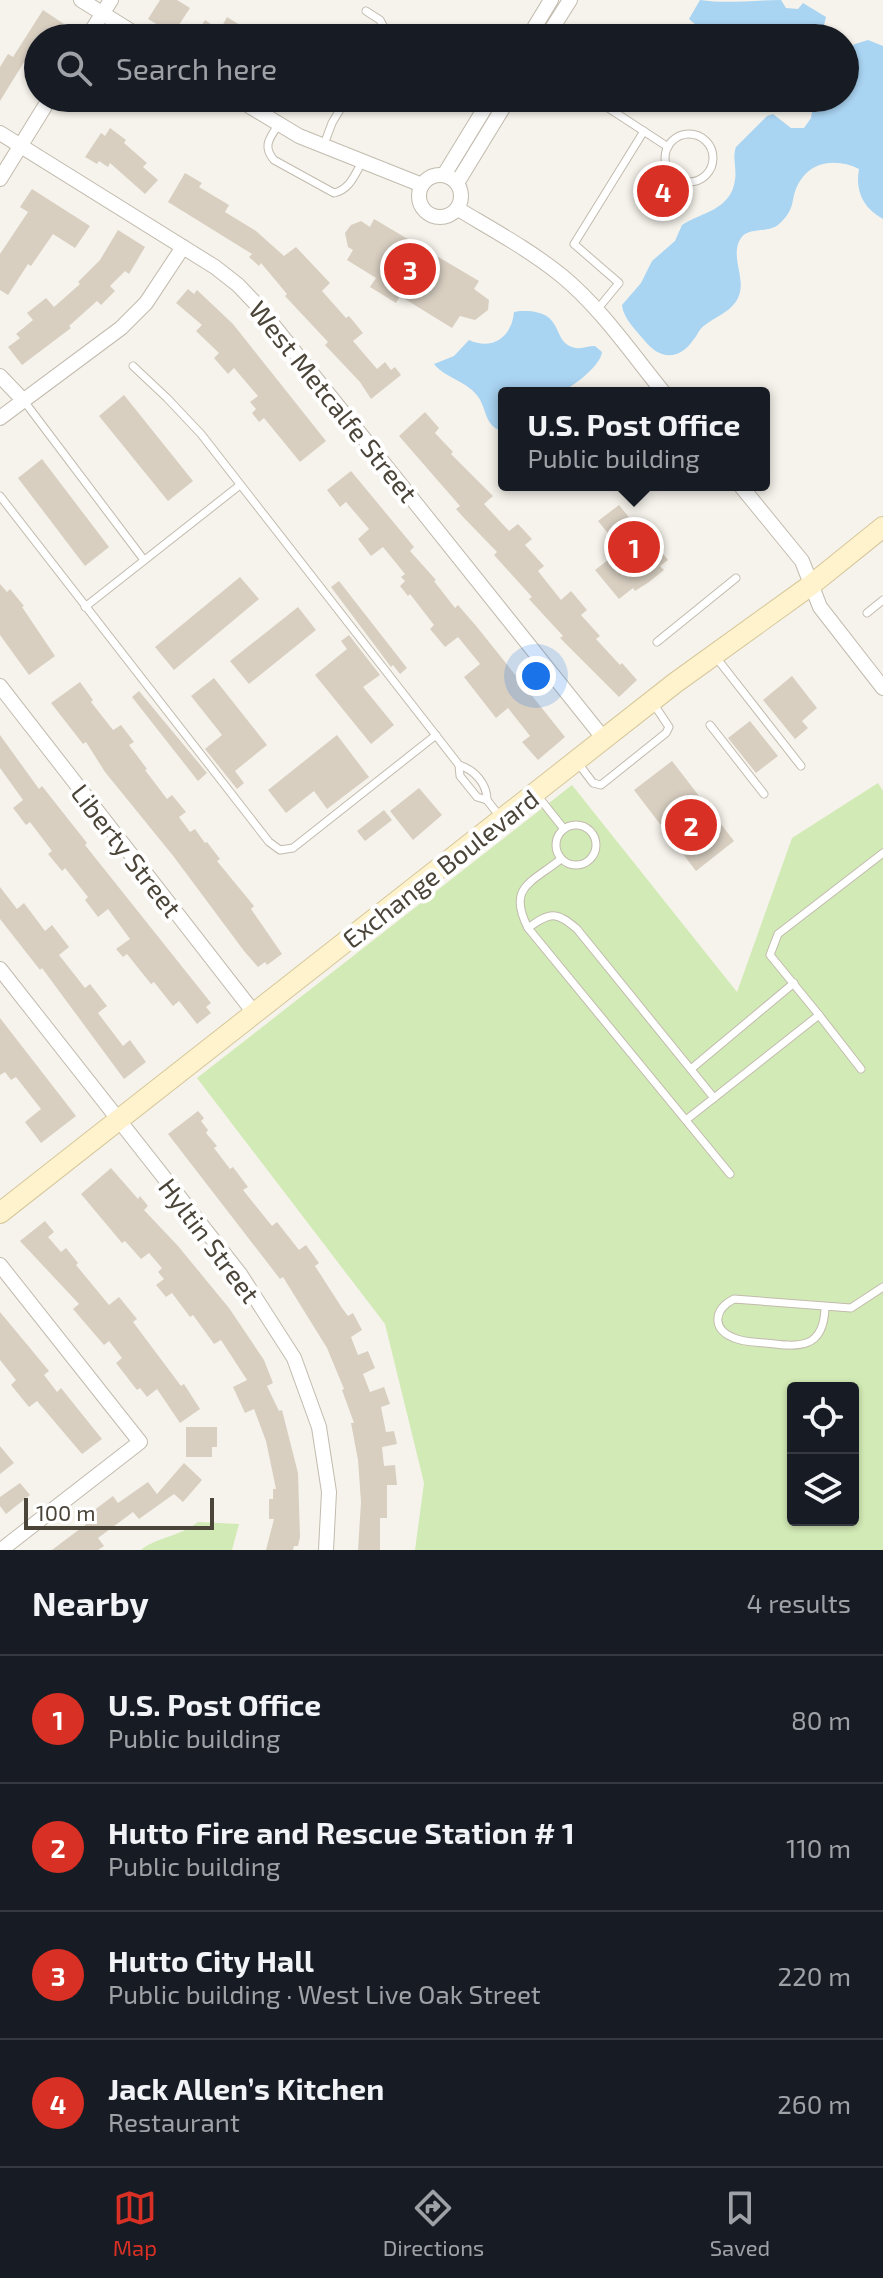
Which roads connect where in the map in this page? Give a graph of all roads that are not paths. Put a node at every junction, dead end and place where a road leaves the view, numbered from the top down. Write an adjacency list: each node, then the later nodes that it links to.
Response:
1 (81, 0): 4 (street)
2 (551, 0): 9 (street)
3 (570, 0): 10 (street)
4 (107, 6): 6 (street); 7 (street)
5 (366, 11): 8 (lane)
6 (96, 24)
7 (127, 24)
8 (382, 24)
9 (536, 24)
10 (555, 24)
11 (41, 112): 20 (street)
12 (258, 112): 17 (street)
13 (339, 112): 21 (lane)
14 (484, 112): 25 (street)
15 (499, 112): 25 (street)
16 (615, 112): 18 (lane)
17 (278, 125): 21 (street); 23 (lane)
18 (644, 131): 22 (lane); 29 (lane)
19 (0, 133): 20 (street, West Metcalfe Street)
20 (20, 146): 24 (street); 28 (street, West Metcalfe Street)
21 (323, 147): 23 (street)
22 (668, 147): 22 (lane)
23 (362, 161): 26 (street)
24 (0, 179)
25 (451, 179): 26 (street); 27 (street)
26 (422, 185): 27 (street)
27 (458, 209): 29 (street)
28 (183, 247): 33 (street); 52 (street, West Metcalfe Street)
29 (596, 311): 32 (street)
30 (133, 366): 35 (lane)
31 (0, 376): 33 (street)
32 (659, 387)
33 (24, 401): 34 (street); 39 (lane)
34 (0, 418)
35 (240, 485): 39 (lane); 51 (lane)
36 (745, 491): 41 (street)
37 (0, 496): 43 (lane)
38 (883, 527): 41 (street, Exchange Boulevard)
39 (144, 560): 43 (lane)
40 (736, 578): 45 (lane)
41 (811, 585): 46 (street, Exchange Boulevard); 47 (street)
42 (883, 600): 44 (lane)
43 (85, 607): 51 (lane)
44 (867, 613)
45 (657, 642)
46 (714, 655): 49 (street, Exchange Boulevard); 54 (lane)
47 (883, 688)
48 (3, 690): 64 (street, Liberty Street)
49 (652, 701): 52 (street, Exchange Boulevard); 53 (lane)
50 (710, 725): 56 (lane)
51 (436, 735): 57 (lane)
52 (604, 739): 53 (street, Exchange Boulevard)
53 (577, 761): 55 (street, Exchange Boulevard)
54 (801, 766)
55 (536, 793): 57 (street, Exchange Boulevard); 58 (lane)
56 (764, 794)
57 (502, 820): 64 (street, Exchange Boulevard)
58 (564, 829): 60 (lane); 60 (lane)
59 (883, 853): 63 (lane)
60 (561, 859): 61 (lane)
61 (528, 928): 66 (lane); 69 (lane)
62 (0, 969): 70 (street, Hyltin Street)
63 (794, 983): 65 (lane); 66 (lane)
64 (255, 1014): 70 (street, Exchange Boulevard)
65 (819, 1015): 67 (lane); 68 (lane)
66 (691, 1069): 68 (lane)
67 (861, 1069)
68 (714, 1098): 69 (lane)
69 (686, 1120): 71 (lane)
70 (118, 1121): 72 (street, Exchange Boulevard); 77 (street, Hyltin Street)
71 (730, 1174)
72 (0, 1213)
73 (0, 1265): 76 (street)
74 (883, 1287): 75 (lane)
75 (825, 1307): 75 (lane)
76 (1, 1550)
77 (326, 1550)

